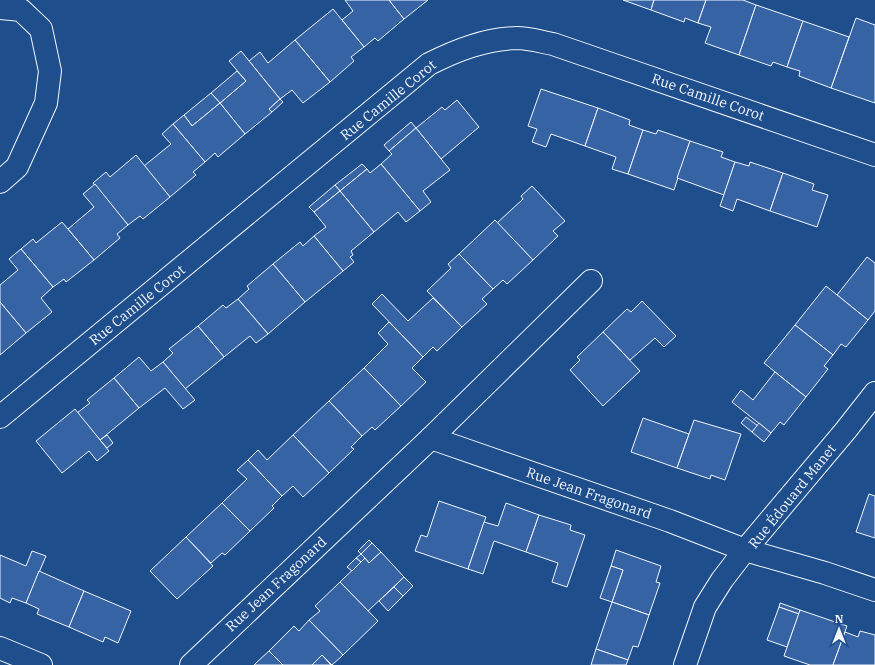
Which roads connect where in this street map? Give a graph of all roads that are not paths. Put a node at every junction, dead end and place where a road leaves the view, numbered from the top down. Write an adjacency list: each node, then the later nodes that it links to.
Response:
1 (0, 8): 3 (street)
2 (875, 155): 6 (street, Rue Camille Corot)
3 (0, 182)
4 (591, 281): 7 (street, Rue Jean Fragonard)
5 (875, 393): 8 (street, Rue Édouard Manet)
6 (0, 417)
7 (431, 438): 8 (street, Rue Jean Fragonard); 12 (street, Rue Jean Fragonard)
8 (745, 550): 9 (street, Rue Édouard Manet); 13 (street)
9 (875, 590)
10 (0, 648): 11 (street)
11 (41, 665)
12 (191, 665)
13 (685, 665)

